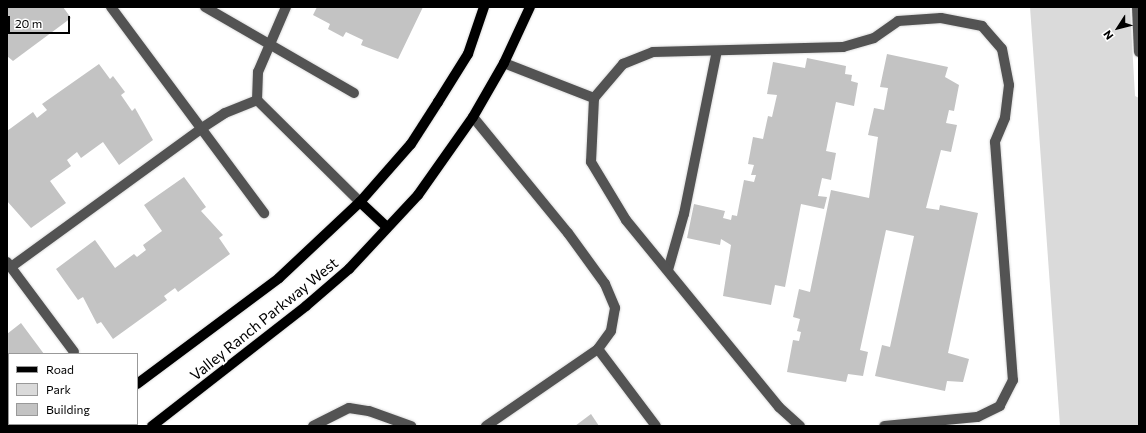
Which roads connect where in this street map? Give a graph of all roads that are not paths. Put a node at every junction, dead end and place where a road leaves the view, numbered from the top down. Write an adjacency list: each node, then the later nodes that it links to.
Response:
1 (111, 7): 15 (lane)
2 (205, 7): 7 (lane)
3 (286, 7): 7 (lane)
4 (484, 7): 16 (main road, Valley Ranch Parkway West)
5 (530, 7): 10 (main road, Valley Ranch Parkway West)
6 (1137, 7): 9 (lane)
7 (270, 42): 11 (lane); 13 (lane)
8 (717, 50): 12 (lane); 20 (lane); 30 (lane)
9 (1139, 52)
10 (504, 63): 12 (lane); 14 (main road, Valley Ranch Parkway West)
11 (354, 94)
12 (594, 98): 20 (lane)
13 (258, 100): 15 (lane); 16 (lane)
14 (472, 117): 18 (main road, Valley Ranch Parkway West); 21 (lane)
15 (202, 128): 17 (lane); 19 (lane)
16 (360, 202): 18 (main road); 23 (main road, Valley Ranch Parkway West)
17 (264, 213)
18 (387, 228): 24 (main road, Valley Ranch Parkway West)
19 (9, 264): 22 (lane)
20 (668, 270): 29 (lane)
21 (598, 349): 27 (lane); 28 (lane)
22 (74, 352)
23 (138, 383)
24 (152, 426)
25 (312, 426): 26 (lane)
26 (411, 426)
27 (486, 426)
28 (656, 426)
29 (800, 426)
30 (884, 426)

